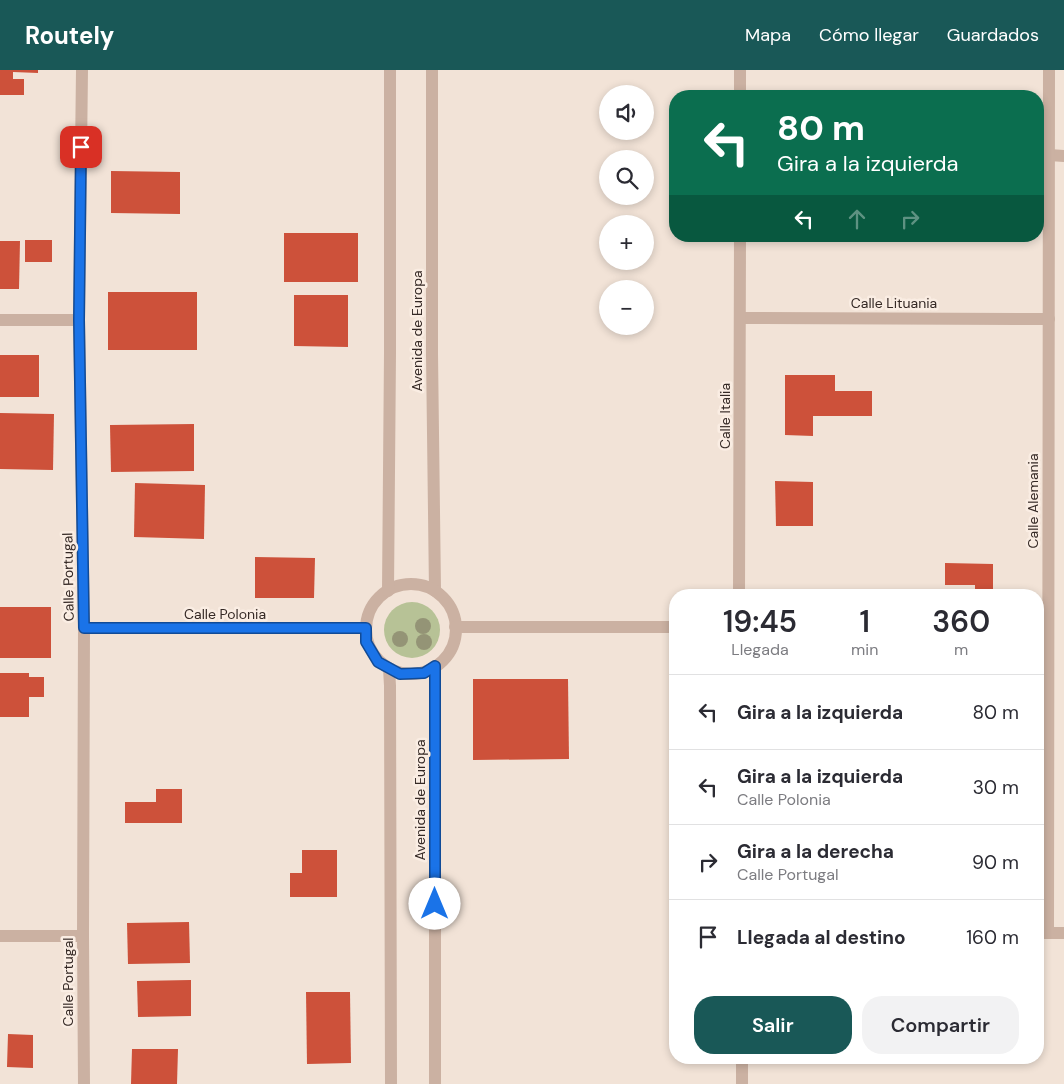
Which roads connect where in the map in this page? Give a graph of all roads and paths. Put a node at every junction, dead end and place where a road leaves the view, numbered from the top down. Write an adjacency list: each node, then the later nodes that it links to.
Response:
1 (82, 70): 13 (street, Calle Portugal)
2 (390, 70): 15 (street, Avenida de Europa)
3 (432, 70): 16 (street, Avenida de Europa)
4 (740, 70): 6 (street)
5 (1049, 70): 7 (street, Calle Alemania)
6 (740, 90)
7 (1048, 155): 8 (street); 11 (street, Calle Alemania)
8 (1064, 156)
9 (740, 242): 10 (street, Calle Italia)
10 (740, 318): 11 (street, Calle Lituania); 14 (street, Calle Italia)
11 (1048, 319): 23 (street, Calle Alemania)
12 (0, 320): 13 (street)
13 (79, 320): 19 (street, Calle Portugal)
14 (739, 589)
15 (388, 590): 16 (street); 20 (street)
16 (435, 591): 17 (street)
17 (455, 627): 18 (street); 21 (street)
18 (669, 627)
19 (84, 628): 20 (street, Calle Polonia); 27 (street, Calle Portugal)
20 (366, 628): 22 (street)
21 (435, 666): 22 (street); 31 (street, Avenida de Europa)
22 (389, 668): 30 (street)
23 (1044, 810)
24 (1044, 933): 25 (street)
25 (1064, 933)
26 (0, 936): 27 (street)
27 (83, 936): 29 (street, Calle Portugal)
28 (742, 1064): 32 (street)
29 (84, 1084)
30 (391, 1084)
31 (435, 1084)
32 (742, 1084)

